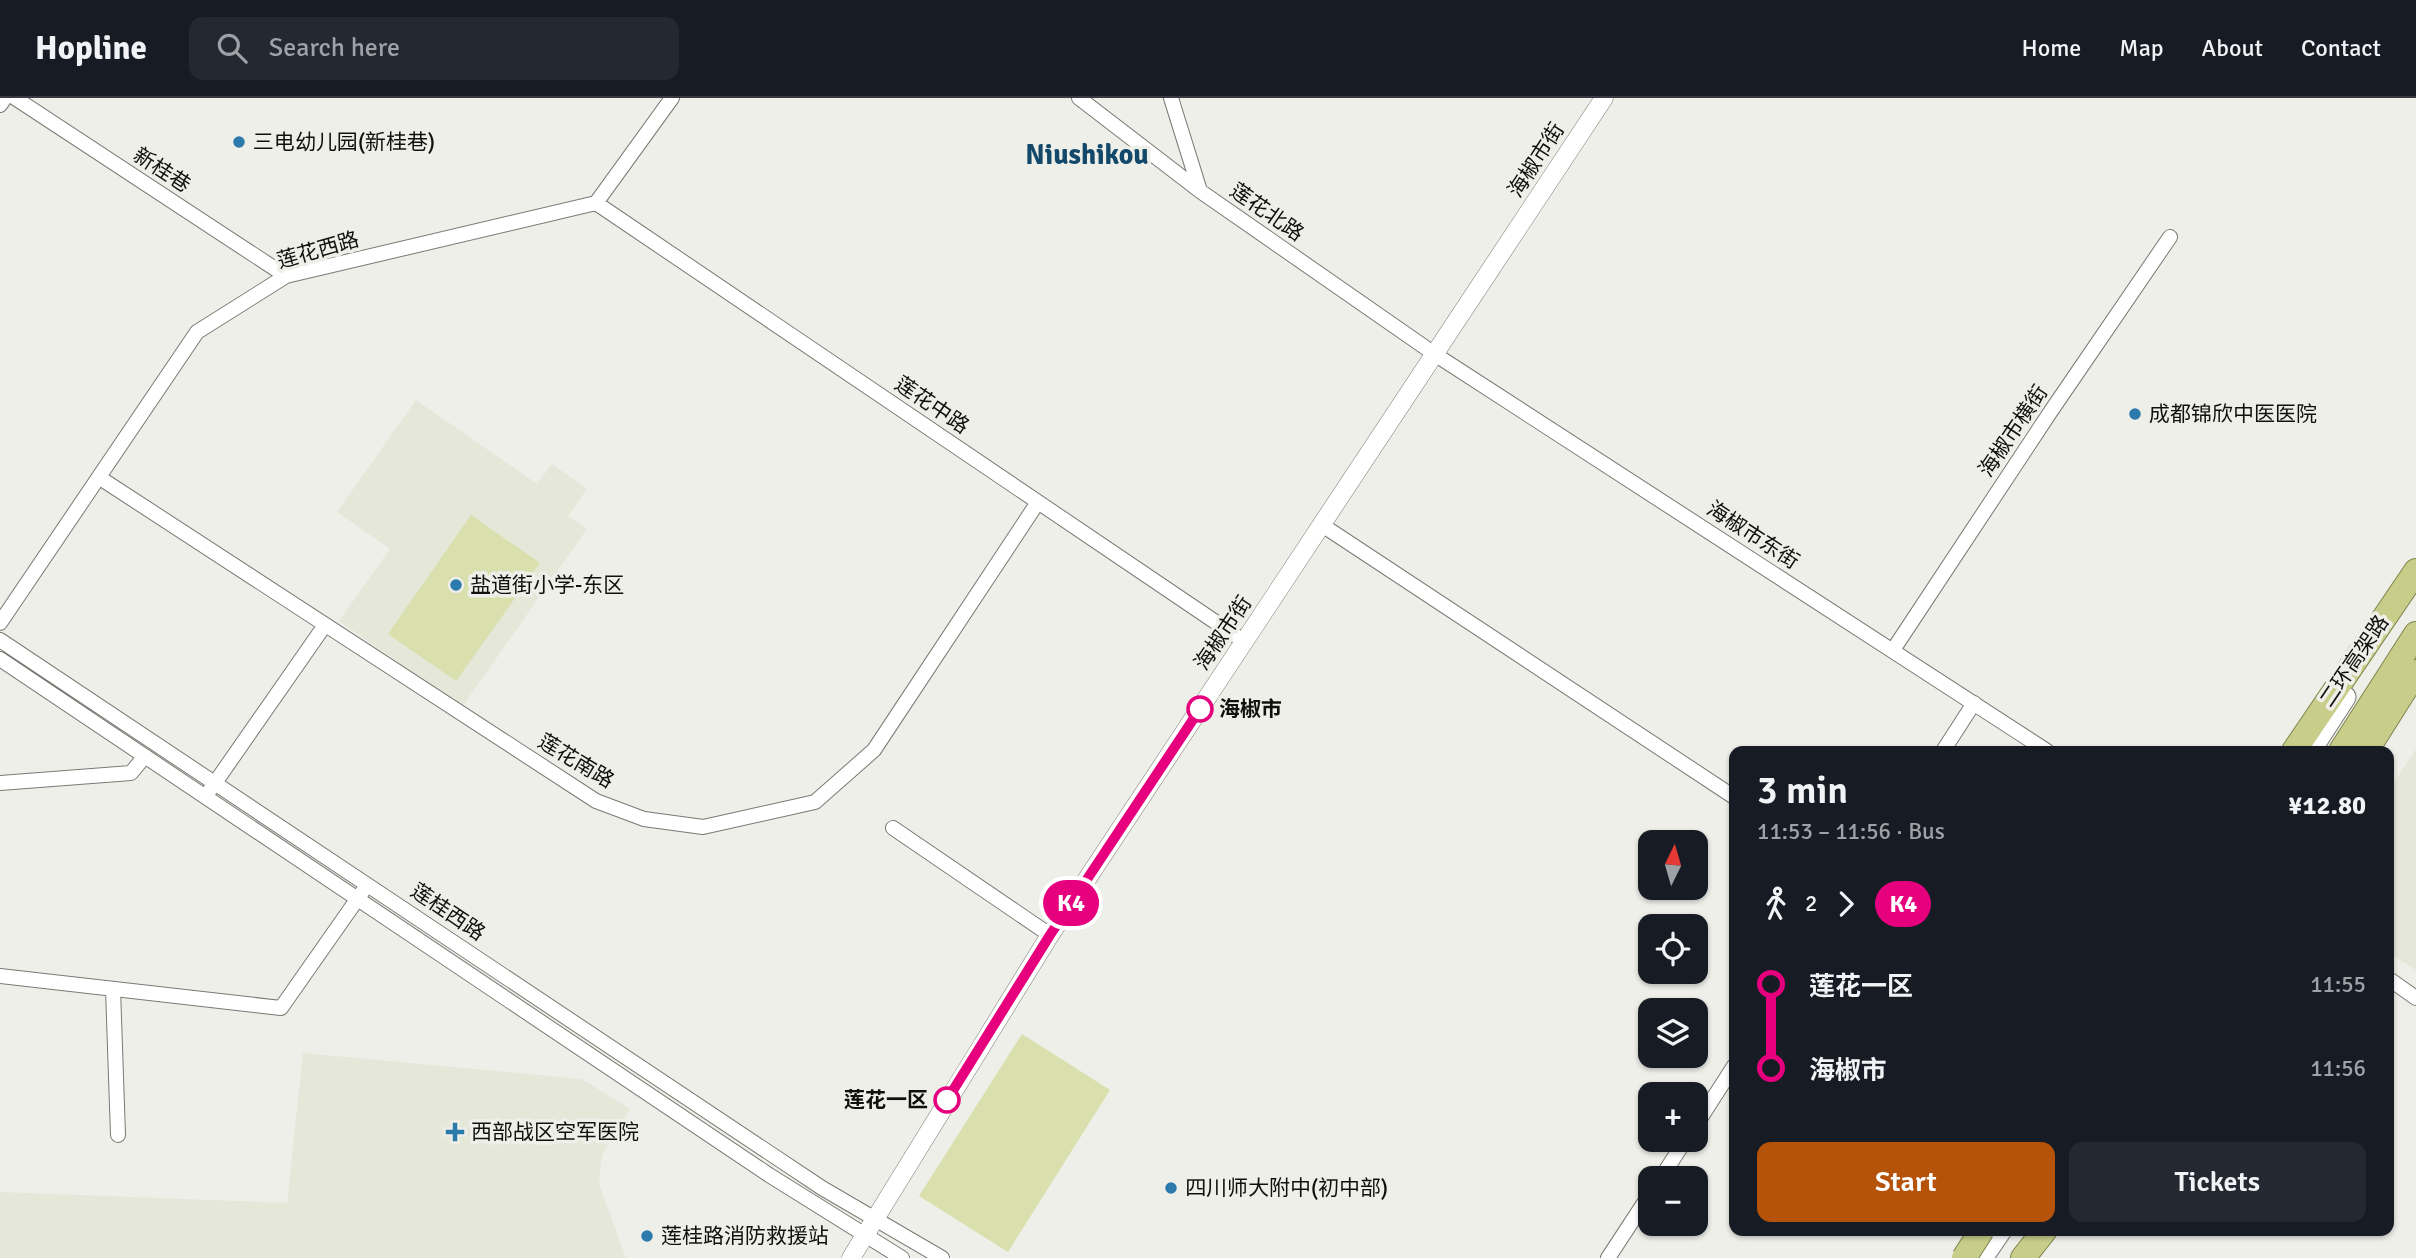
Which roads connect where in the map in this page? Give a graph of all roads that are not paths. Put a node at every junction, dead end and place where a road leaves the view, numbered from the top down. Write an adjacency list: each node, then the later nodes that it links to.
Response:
1 (5, 98): 7 (street)
2 (15, 98): 11 (street, 新桂巷)
3 (672, 98): 9 (street)
4 (1079, 98): 8 (street, 莲花北路)
5 (1171, 98): 8 (street)
6 (1604, 98): 12 (street, 海椒市街)
7 (0, 105)
8 (1200, 191): 12 (street, 莲花北路)
9 (596, 203): 11 (street, 莲花西路); 14 (street, 莲花中路)
10 (2170, 237): 23 (street, 海椒市横街)
11 (286, 276): 13 (street, 莲花西路)
12 (1436, 355): 15 (street, 海椒市街); 23 (street, 海椒市东街)
13 (100, 478): 18 (street, 莲花西路); 19 (street, 莲花南路)
14 (1038, 502): 19 (street, 莲花南路); 22 (street, 莲花中路)
15 (1322, 525): 22 (street, 海椒市街); 40 (street)
16 (2416, 571): 27 (highway, 二环高架路)
17 (2416, 586): 33 (main road)
18 (0, 623)
19 (325, 625): 38 (street)
20 (2416, 635): 34 (highway, 二环高架路)
21 (0, 639): 38 (street, 莲桂西路)
22 (1245, 642): 45 (street, 海椒市街)
23 (1893, 650): 28 (street, 海椒市东街)
24 (2416, 656): 35 (main road)
25 (0, 659): 37 (street, 莲桂西路)
26 (2416, 672): 36 (highway)
27 (2343, 677): 31 (highway); 32 (highway, 二环高架路)
28 (1974, 703): 29 (street); 30 (street, 海椒市东街)
29 (1946, 746)
30 (2039, 746)
31 (2279, 746)
32 (2297, 746)
33 (2313, 746)
34 (2344, 746)
35 (2358, 746)
36 (2369, 746)
37 (145, 756): 39 (street); 41 (street, 莲桂西路)
38 (216, 782): 41 (street); 43 (street, 莲桂西路)
39 (0, 783)
40 (1729, 794)
41 (205, 796): 44 (street, 莲桂西路)
42 (893, 828): 45 (street)
43 (368, 884): 44 (street); 54 (street, 莲桂西路)
44 (357, 899): 48 (street); 54 (street, 莲桂西路)
45 (1050, 935): 54 (street, 海椒市街)
46 (0, 976): 48 (street)
47 (2394, 983): 49 (street)
48 (113, 989): 52 (street)
49 (2416, 998)
50 (1729, 1074): 51 (street)
51 (1708, 1106)
52 (118, 1135)
53 (1638, 1212): 64 (street)
54 (869, 1226): 61 (street, 海椒市街); 62 (street); 63 (street)
55 (1972, 1236): 65 (highway)
56 (1978, 1236): 65 (highway, bridge)
57 (1997, 1236): 66 (main road)
58 (2028, 1236): 67 (highway)
59 (2041, 1236): 68 (highway)
60 (2042, 1236): 69 (main road)
61 (851, 1258)
62 (902, 1258)
63 (942, 1258)
64 (1608, 1258)
65 (1964, 1258)
66 (1982, 1258)
67 (2014, 1258)
68 (2023, 1258)
69 (2029, 1258)

